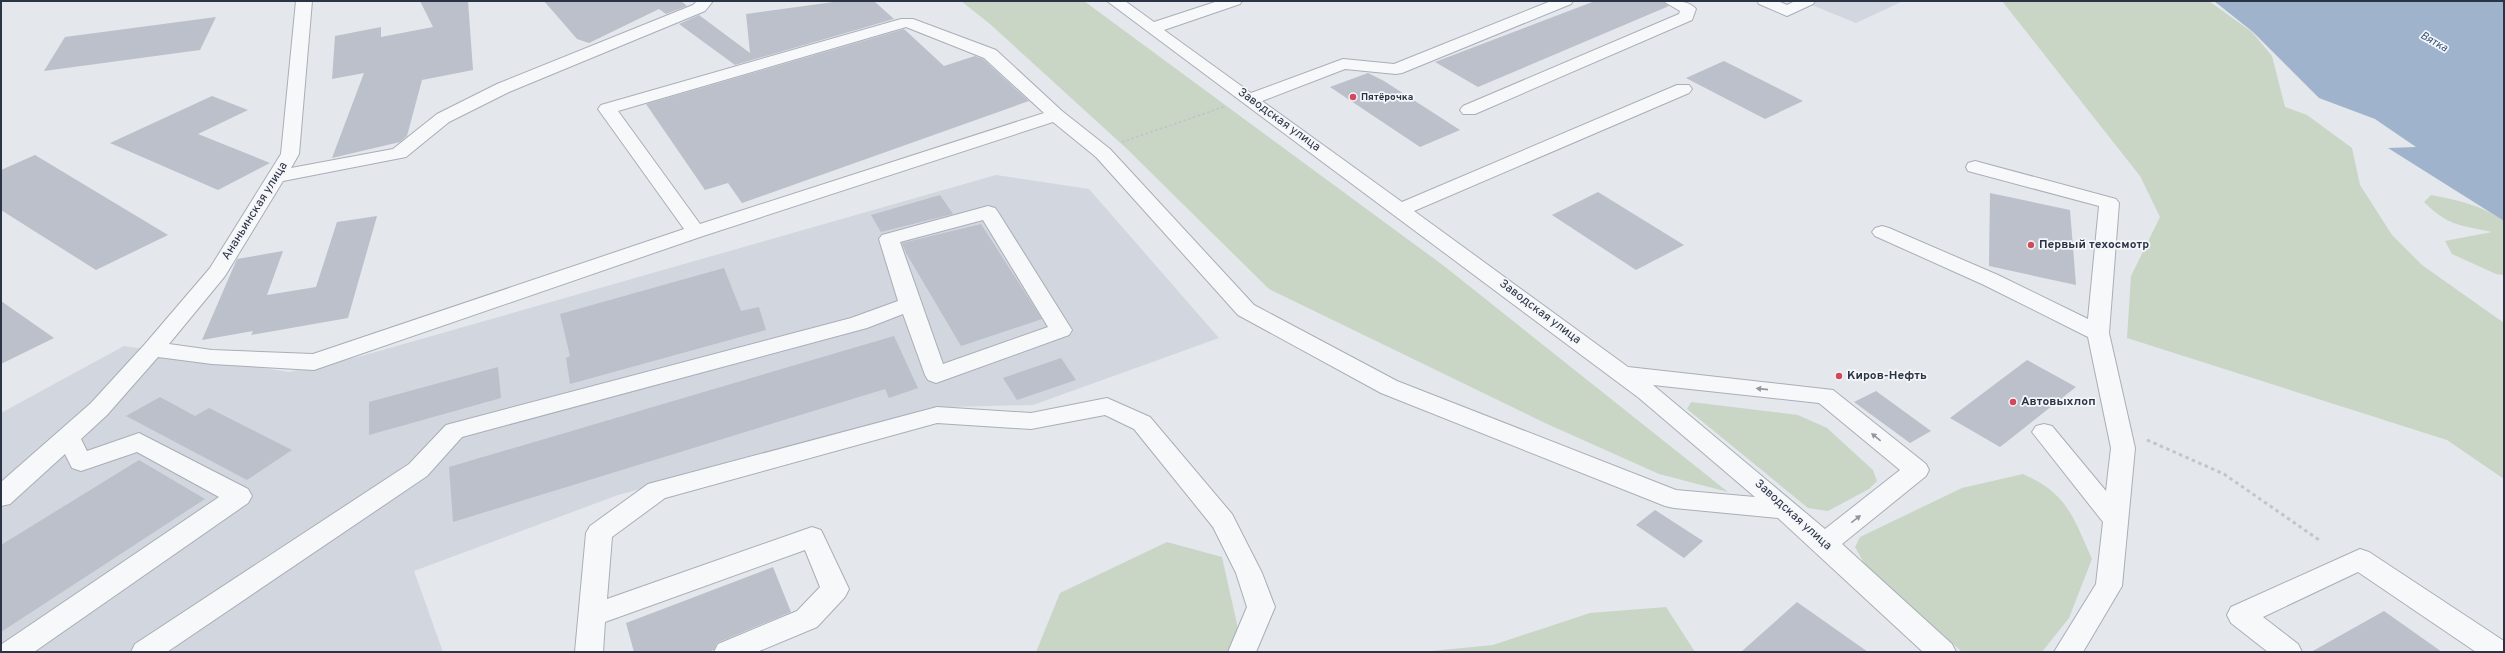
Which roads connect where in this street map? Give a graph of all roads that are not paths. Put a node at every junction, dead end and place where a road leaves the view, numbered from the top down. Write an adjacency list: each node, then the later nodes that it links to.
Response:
1 (304, 1): 15 (street, Ананьинская улица)
2 (705, 1): 15 (street)
3 (1115, 1): 9 (street, Заводская улица)
4 (1234, 1): 9 (street)
5 (1671, 1): 12 (street)
6 (1765, 1): 7 (street)
7 (1807, 1)
8 (1554, 3): 11 (street)
9 (1153, 28): 11 (street, Заводская улица)
10 (1683, 89): 16 (street)
11 (1250, 99): 16 (street, Заводская улица)
12 (1469, 110)
13 (1056, 115): 17 (street); 17 (street); 26 (street)
14 (1975, 167): 20 (street)
15 (276, 177): 21 (street, Ананьинская улица)
16 (1401, 210): 22 (street, Заводская улица)
17 (696, 232): 21 (street)
18 (1882, 232): 20 (street)
19 (910, 304): 19 (street); 31 (street)
20 (2098, 333): 27 (street)
21 (154, 349): 24 (street, Ананьинская улица)
22 (1622, 374): 26 (street, Заводская улица); 28 (street, one-way to 22)
23 (2044, 432): 27 (street)
24 (68, 437): 25 (street, Ананьинская улица); 30 (street)
25 (1, 497)
26 (1786, 509): 28 (street, Заводская улица)
27 (2116, 521): 36 (street)
28 (1825, 543): 35 (street, Заводская улица)
29 (593, 615): 32 (street); 33 (street); 34 (street)
30 (12, 652)
31 (144, 652)
32 (589, 652)
33 (728, 652)
34 (1242, 652)
35 (1942, 652)
36 (2068, 652)
37 (2288, 652): 38 (street)
38 (2498, 652)

